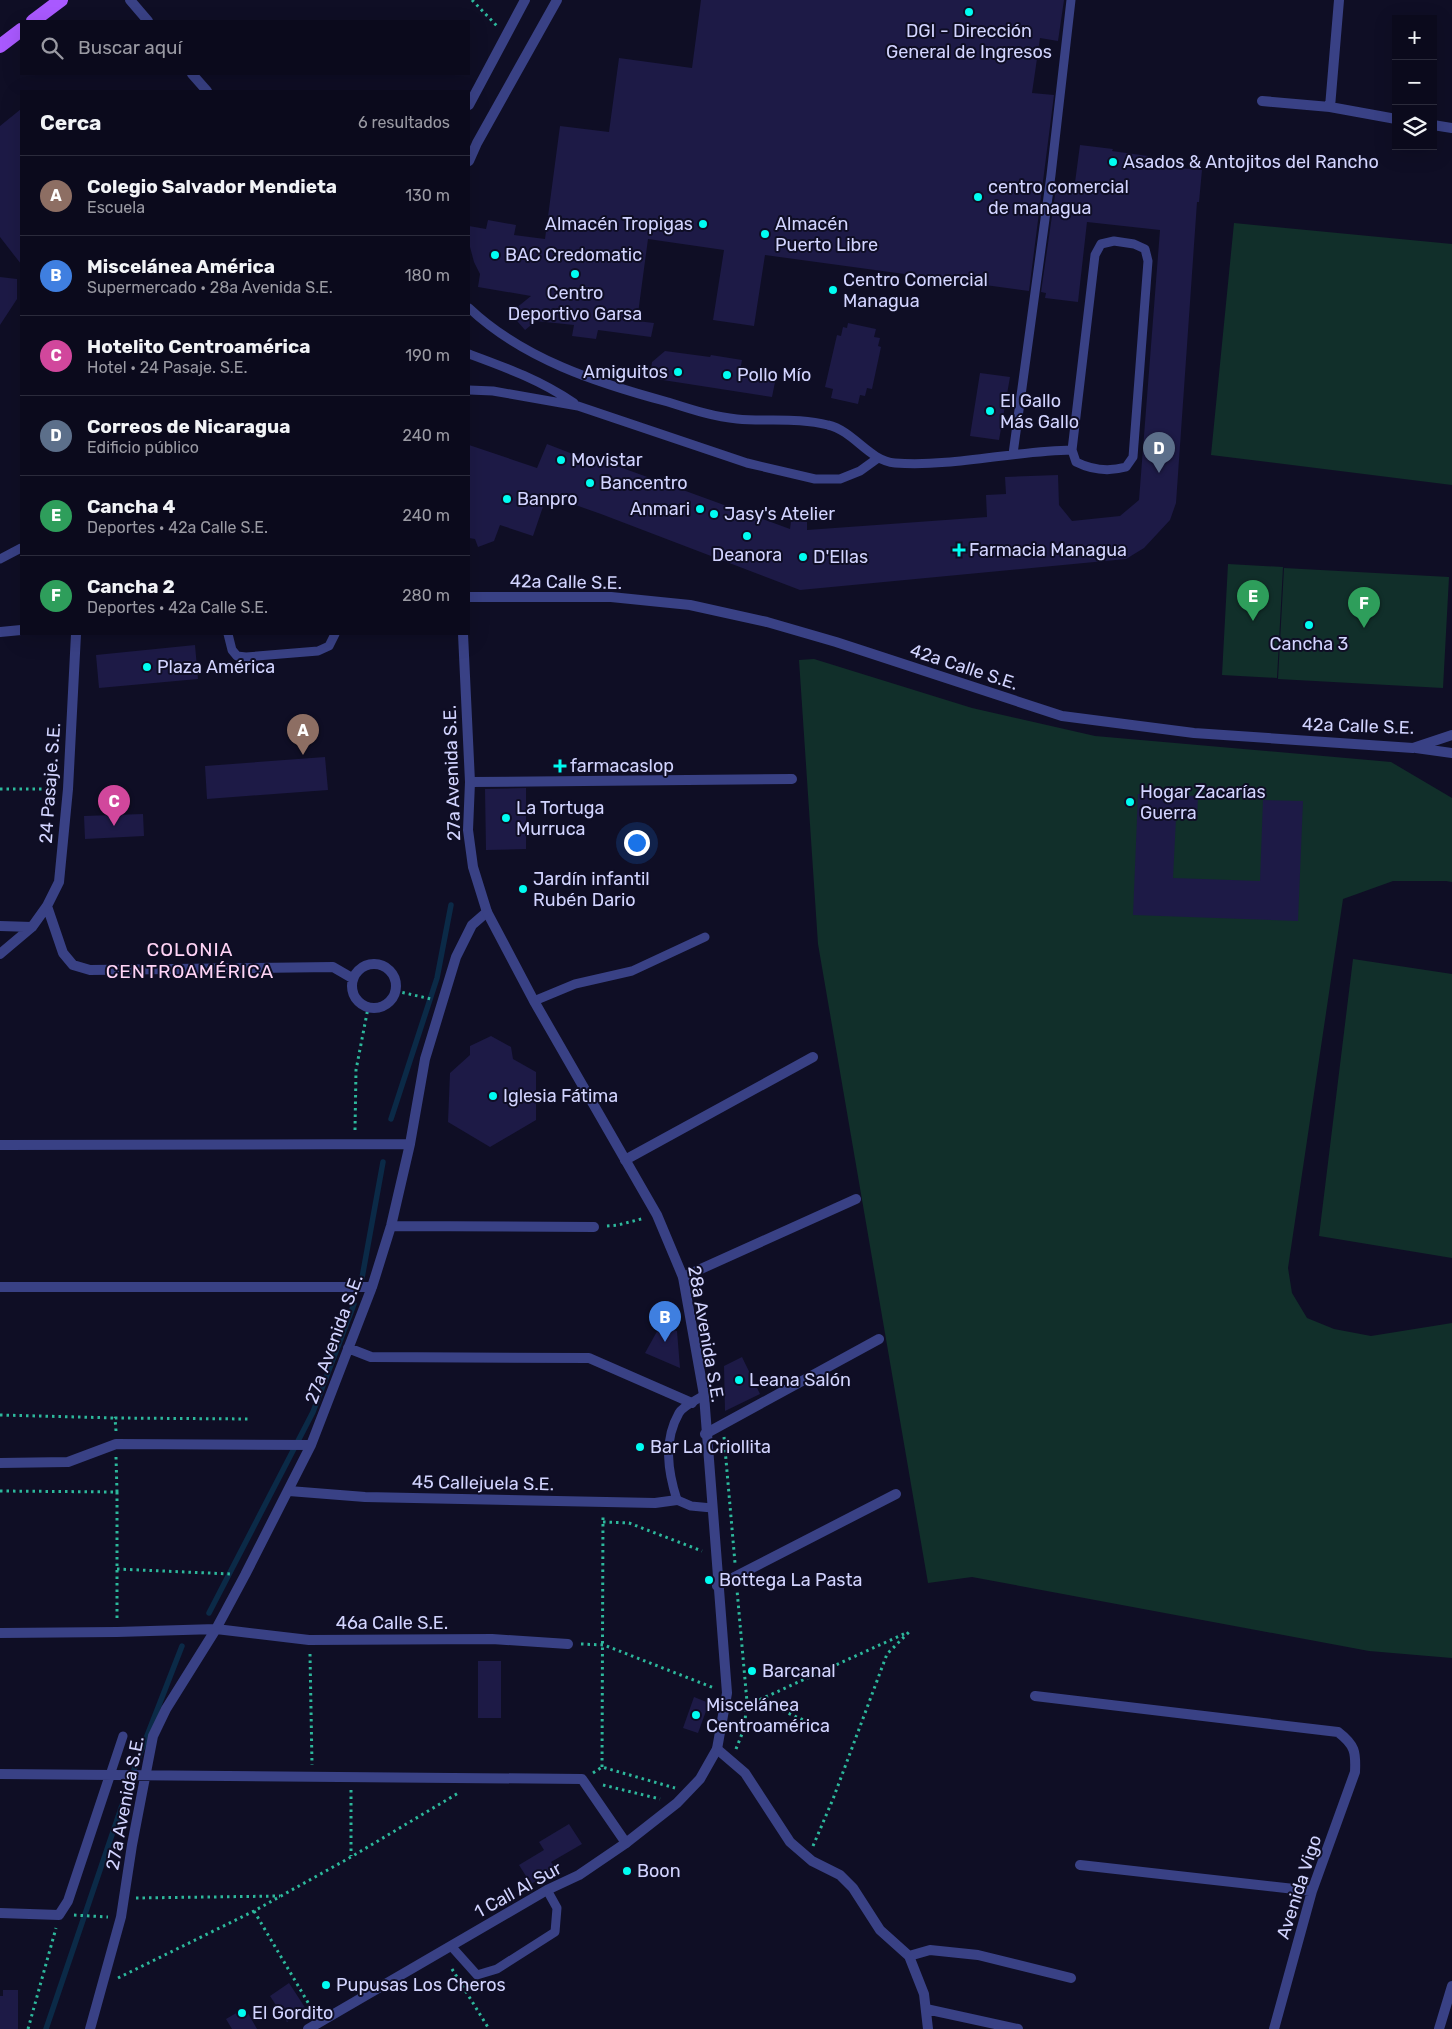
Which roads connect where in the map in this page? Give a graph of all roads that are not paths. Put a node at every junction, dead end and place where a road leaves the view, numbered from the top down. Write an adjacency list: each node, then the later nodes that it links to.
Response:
1 (61, 0): 7 (main road)
2 (130, 0): 8 (street)
3 (526, 0): 14 (street)
4 (557, 0): 19 (street)
5 (1071, 0): 25 (lane)
6 (1340, 0): 15 (street)
7 (34, 20)
8 (147, 20)
9 (20, 31): 10 (main road)
10 (0, 46)
11 (193, 75): 12 (street)
12 (204, 90)
13 (1262, 101): 15 (street)
14 (470, 103)
15 (1330, 107): 16 (street)
16 (1392, 118)
17 (1437, 126): 18 (street)
18 (1452, 128)
19 (470, 159)
20 (470, 309): 26 (lane)
21 (470, 354): 23 (lane)
22 (470, 390): 23 (lane)
23 (578, 406): 26 (lane)
24 (1072, 450): 24 (lane); 25 (lane)
25 (1013, 454): 26 (lane)
26 (878, 458)
27 (20, 549): 28 (lane)
28 (0, 559)
29 (470, 597): 37 (street, 42a Calle S.E.)
30 (20, 630): 31 (street)
31 (0, 632)
32 (76, 635): 41 (street, 24 Pasaje. S.E.)
33 (228, 635): 34 (lane)
34 (334, 635)
35 (463, 635): 40 (street, 27a Avenida S.E.)
36 (1452, 735): 37 (street, 42a Calle S.E.)
37 (1413, 748): 38 (street)
38 (1452, 753)
39 (792, 779): 40 (street)
40 (470, 782): 42 (street, 27a Avenida S.E.)
41 (47, 906): 44 (street, 24 Pasaje. S.E.); 47 (street)
42 (487, 912): 48 (street, 28a Avenida S.E.); 50 (street, 27a Avenida S.E.)
43 (0, 926): 44 (street)
44 (32, 926): 46 (street, 24 Pasaje. S.E.)
45 (705, 937): 48 (lane)
46 (0, 954)
47 (352, 978): 47 (street)
48 (534, 1002): 52 (street, 28a Avenida S.E.)
49 (813, 1057): 52 (street)
50 (410, 1144): 51 (street); 54 (street, 27a Avenida S.E.)
51 (0, 1145)
52 (625, 1160): 56 (street, 28a Avenida S.E.)
53 (856, 1199): 56 (street)
54 (391, 1226): 55 (street); 58 (street, 27a Avenida S.E.)
55 (594, 1227)
56 (683, 1277): 61 (street, 28a Avenida S.E.)
57 (0, 1286): 58 (street)
58 (369, 1287): 60 (street, 27a Avenida S.E.)
59 (879, 1339): 63 (street)
60 (348, 1348): 62 (street); 64 (street, 27a Avenida S.E.)
61 (704, 1395): 62 (lane); 63 (street, 28a Avenida S.E.)
62 (692, 1403): 68 (lane)
63 (706, 1434): 69 (street, 28a Avenida S.E.)
64 (306, 1444): 65 (street); 66 (street, 27a Avenida S.E.)
65 (0, 1463)
66 (289, 1490): 68 (street, 45 Callejuela S.E.); 71 (street, 27a Avenida S.E.)
67 (896, 1494): 70 (street)
68 (677, 1500): 69 (lane)
69 (712, 1508): 70 (street, 28a Avenida S.E.)
70 (717, 1586): 76 (street, 28a Avenida S.E.)
71 (213, 1629): 72 (street, 46a Calle S.E.); 73 (street, 46a Calle S.E.); 79 (street, 27a Avenida S.E.)
72 (0, 1632)
73 (568, 1644)
74 (1035, 1696): 83 (street, Avenida Vigo)
75 (123, 1736): 78 (lane)
76 (717, 1749): 80 (street, 1 Call Al Sur); 86 (street)
77 (0, 1774): 78 (street)
78 (110, 1775): 79 (street); 84 (street)
79 (140, 1776): 80 (street); 91 (street, 27a Avenida S.E.)
80 (626, 1843): 82 (street, 1 Call Al Sur)
81 (1080, 1865): 83 (street)
82 (547, 1890): 85 (street, 1 Call Al Sur); 85 (lane)
83 (1312, 1891): 95 (street, Avenida Vigo)
84 (0, 1913)
85 (451, 1946): 92 (street, 1 Call Al Sur)
86 (909, 1956): 87 (street); 89 (street)
87 (1071, 1978)
88 (1452, 1986): 90 (street)
89 (926, 2010): 93 (street); 94 (street)
90 (1444, 2022)
91 (90, 2029)
92 (308, 2029)
93 (928, 2029)
94 (1018, 2029)
95 (1274, 2029)

